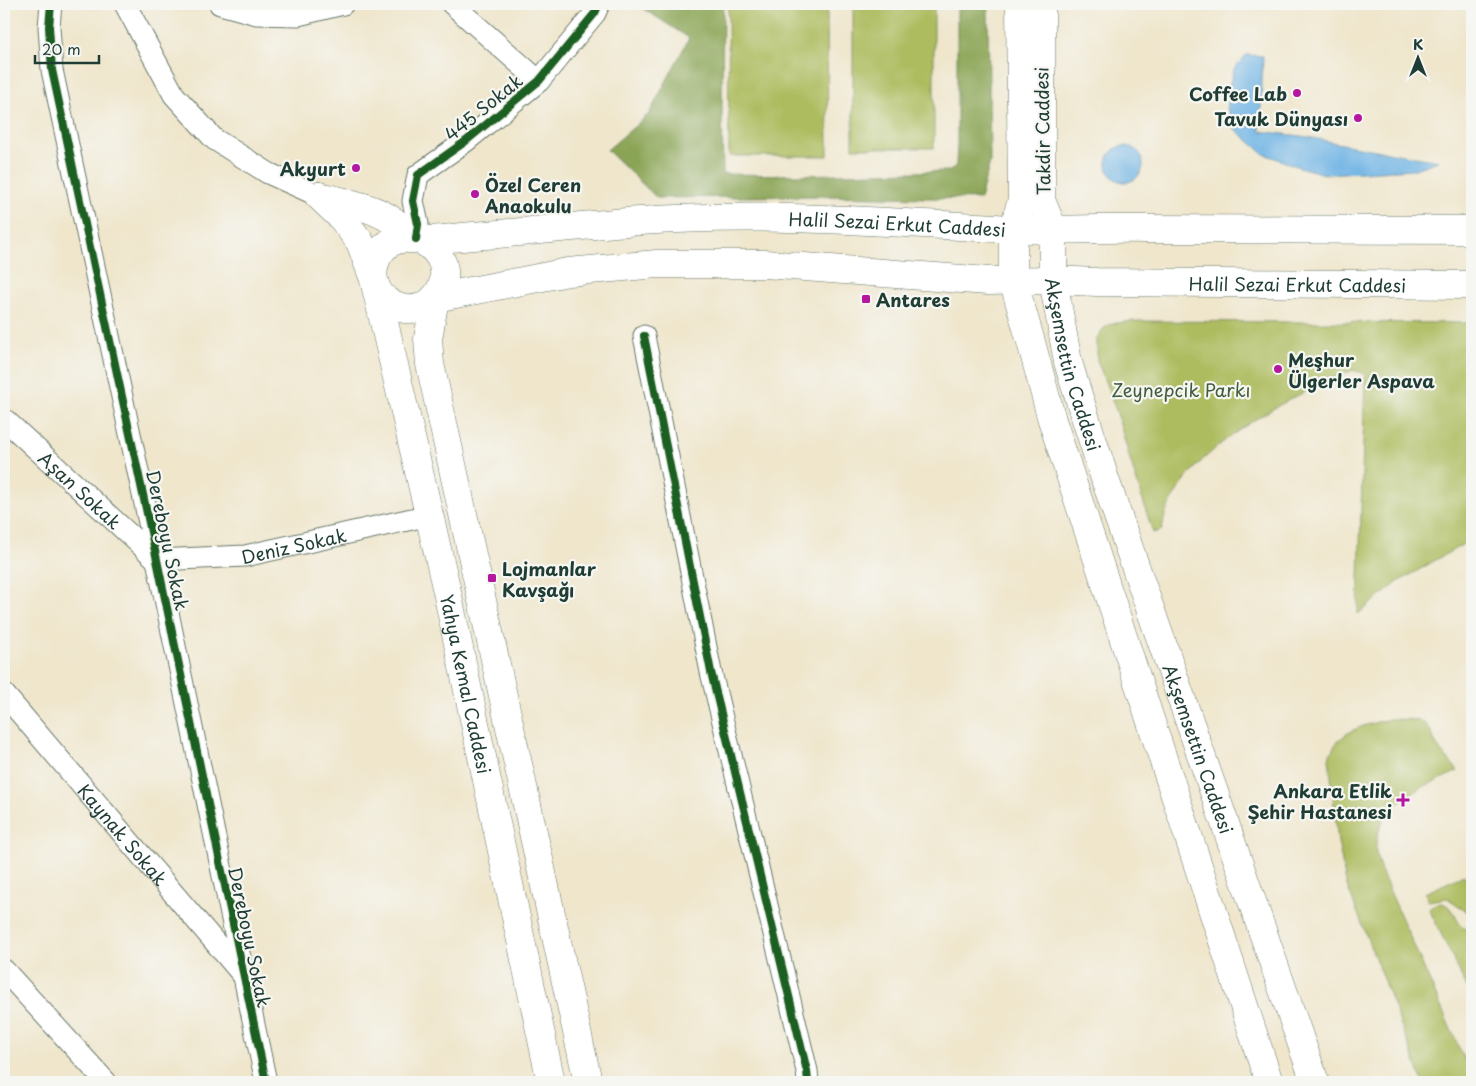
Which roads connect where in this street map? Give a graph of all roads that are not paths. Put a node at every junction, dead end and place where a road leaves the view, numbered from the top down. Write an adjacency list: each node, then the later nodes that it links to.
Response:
1 (51, 4): 23 (street, Dereboyu Sokak)
2 (125, 4): 10 (street)
3 (220, 4): 4 (street)
4 (343, 4)
5 (452, 4): 9 (street)
6 (599, 4): 9 (street, 445 Sokak)
7 (1020, 4): 11 (main road, Takdir Caddesi)
8 (1042, 4): 12 (main road, Takdir Caddesi)
9 (539, 81): 14 (street, 445 Sokak)
10 (319, 196): 14 (main road); 17 (main road)
11 (1013, 229): 12 (main road); 14 (main road, Halil Sezai Erkut Caddesi); 15 (main road, Halil Sezai Erkut Caddesi)
12 (1053, 229): 13 (main road); 16 (main road)
13 (1472, 230)
14 (415, 239): 17 (main road, Halil Sezai Erkut Caddesi); 19 (main road)
15 (1013, 280): 16 (main road, Akşemsettin Caddesi); 19 (main road); 32 (main road, Akşemsettin Caddesi)
16 (1053, 280): 18 (main road, Halil Sezai Erkut Caddesi); 33 (main road, Akşemsettin Caddesi)
17 (375, 282): 19 (main road); 22 (main road, Yahya Kemal Caddesi)
18 (1472, 285)
19 (435, 298): 30 (main road, Yahya Kemal Caddesi)
20 (644, 336): 31 (street)
21 (4, 419): 23 (street, Aşan Sokak)
22 (430, 515): 23 (street, Deniz Sokak); 29 (main road, Yahya Kemal Caddesi)
23 (156, 560): 26 (street, Dereboyu Sokak)
24 (4, 694): 26 (street, Kaynak Sokak)
25 (4, 970): 27 (street)
26 (243, 975): 28 (street, Dereboyu Sokak)
27 (106, 1082)
28 (266, 1082)
29 (551, 1082)
30 (588, 1082)
31 (808, 1082)
32 (1269, 1082)
33 (1315, 1082)

